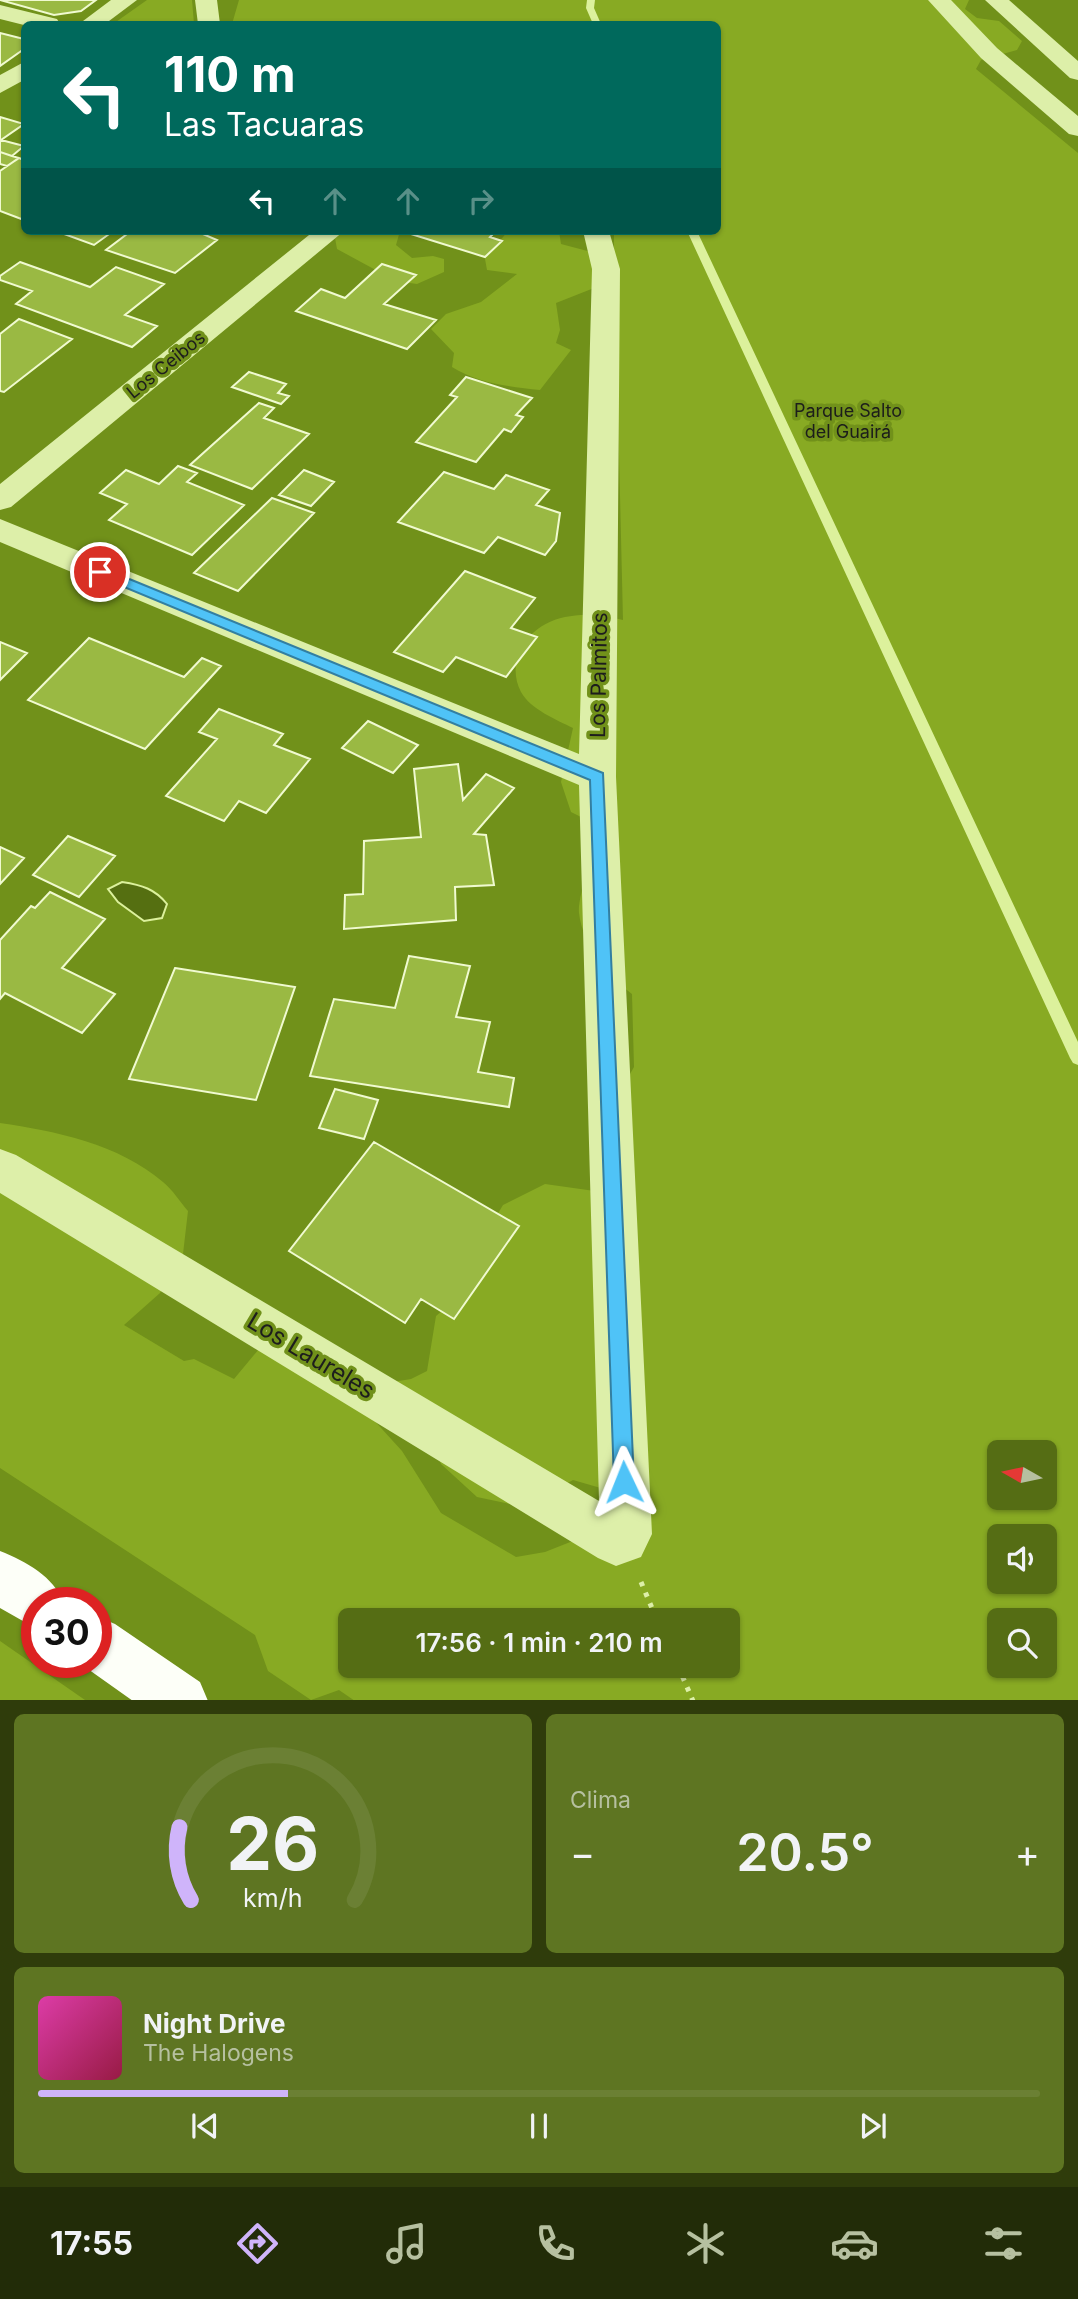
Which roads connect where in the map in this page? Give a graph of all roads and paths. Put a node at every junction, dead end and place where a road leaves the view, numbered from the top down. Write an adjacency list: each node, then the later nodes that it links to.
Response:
1 (126, 0): 7 (street)
2 (206, 0): 8 (street)
3 (939, 0): 12 (street)
4 (996, 0): 10 (street)
5 (0, 12): 6 (street)
6 (37, 21)
7 (94, 21)
8 (209, 21)
9 (21, 71): 11 (street)
10 (1078, 73)
11 (0, 86)
12 (1078, 129)
13 (326, 235): 15 (street, Los Ceibos)
14 (597, 235): 17 (street, Los Palmitos)
15 (0, 500)
16 (0, 530): 17 (street)
17 (597, 777): 19 (street, Los Palmitos)
18 (0, 1169): 19 (street, Los Laureles)
19 (623, 1539)
20 (0, 1577): 21 (highway)
21 (21, 1591)
22 (112, 1654): 24 (highway)
23 (683, 1678): 25 (path)
24 (181, 1700)
25 (693, 1700)

